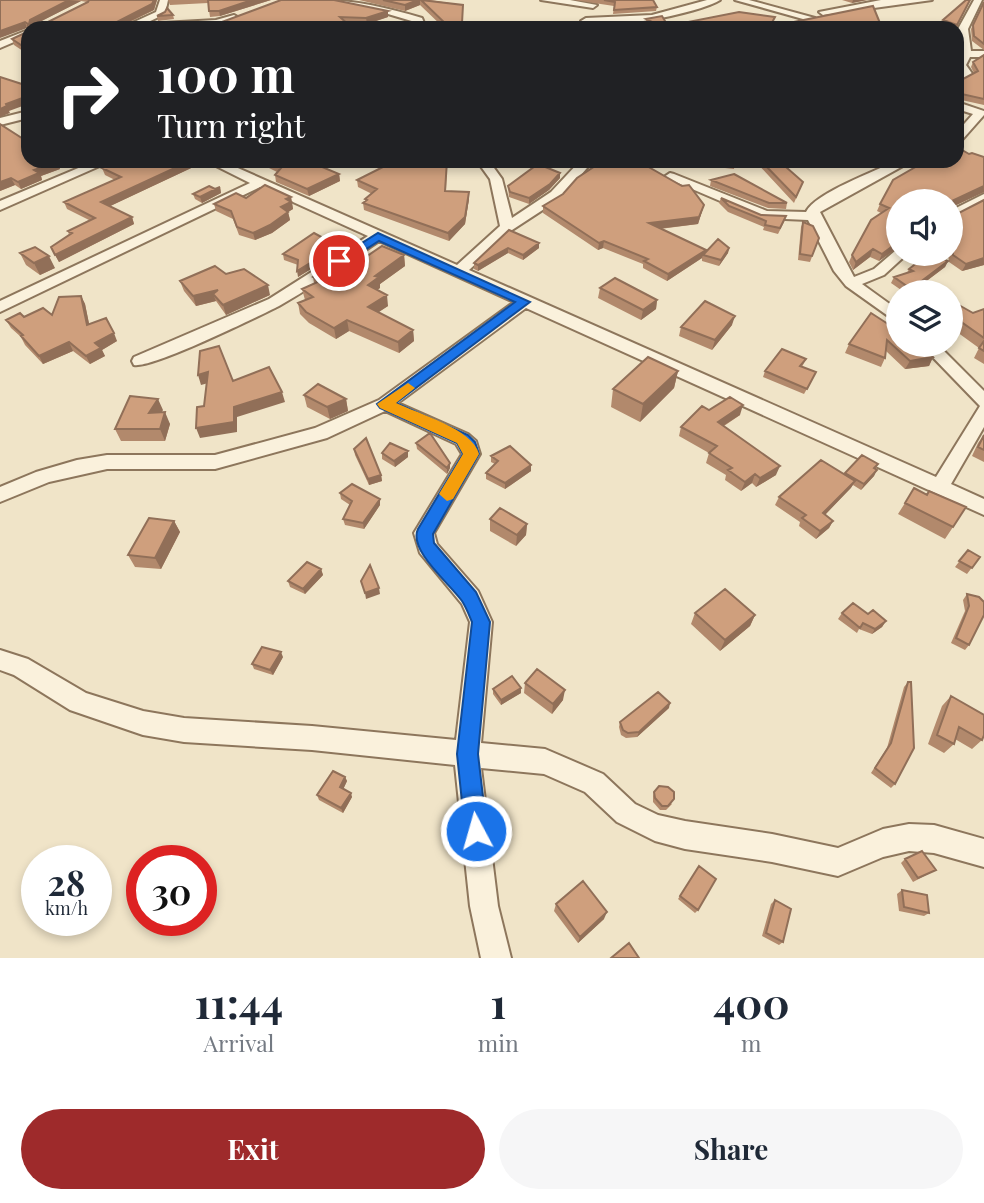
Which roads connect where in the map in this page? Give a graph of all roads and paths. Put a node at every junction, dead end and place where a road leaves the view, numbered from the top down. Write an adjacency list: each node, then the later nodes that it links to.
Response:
1 (164, 0): 14 (street)
2 (324, 0): 16 (street)
3 (544, 0): 10 (street)
4 (716, 0): 18 (street)
5 (739, 0): 13 (street)
6 (837, 0): 11 (street)
7 (928, 0): 11 (street)
8 (978, 0): 9 (street); 23 (street)
9 (984, 2)
10 (595, 3): 17 (street)
11 (823, 12): 13 (street)
12 (244, 14): 15 (street)
13 (810, 18): 19 (street)
14 (146, 21)
15 (222, 21)
16 (419, 21)
17 (588, 21)
18 (634, 21)
19 (803, 21)
20 (21, 36): 22 (street)
21 (21, 44): 22 (street)
22 (0, 46)
23 (966, 54): 24 (street); 25 (street)
24 (984, 54)
25 (964, 58)
26 (964, 107): 27 (street)
27 (982, 113): 30 (street)
28 (21, 116): 29 (street)
29 (0, 122)
30 (964, 132)
31 (89, 168): 39 (street)
32 (228, 168): 37 (street)
33 (489, 168): 42 (street)
34 (581, 168): 42 (street)
35 (892, 168): 41 (street)
36 (670, 177): 41 (street)
37 (259, 183): 43 (street); 48 (street)
38 (984, 198): 40 (street)
39 (0, 206)
40 (963, 209)
41 (813, 216): 46 (street)
42 (507, 227): 45 (street)
43 (378, 236): 45 (street); 51 (street)
44 (886, 266): 46 (street)
45 (458, 272): 47 (street)
46 (851, 283): 49 (street)
47 (524, 302): 53 (street); 55 (street)
48 (0, 307)
49 (886, 309)
50 (941, 357): 52 (street)
51 (140, 360)
52 (984, 401)
53 (385, 404): 56 (street); 59 (street)
54 (984, 411): 55 (street)
55 (940, 487): 57 (street)
56 (1, 496)
57 (984, 507)
58 (0, 660): 59 (street)
59 (467, 754): 60 (street); 61 (street)
60 (984, 853)
61 (496, 958)

